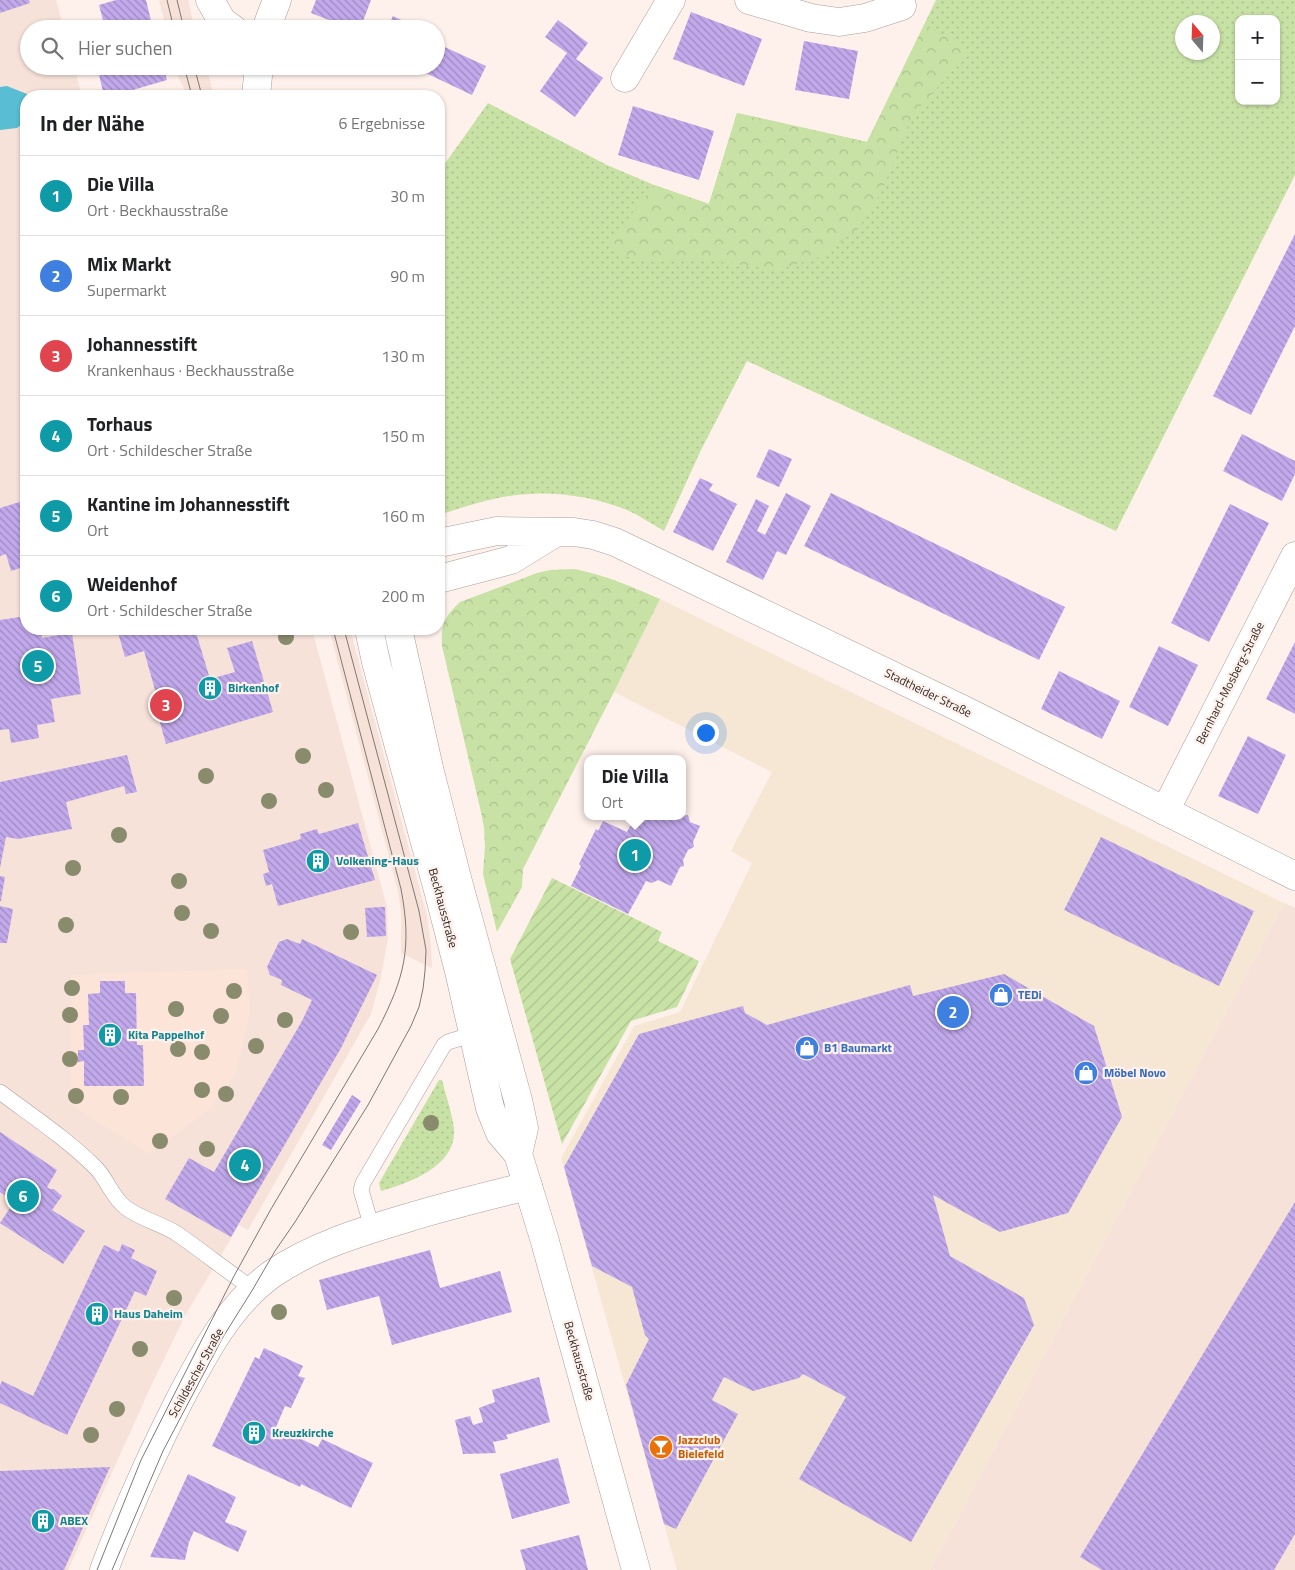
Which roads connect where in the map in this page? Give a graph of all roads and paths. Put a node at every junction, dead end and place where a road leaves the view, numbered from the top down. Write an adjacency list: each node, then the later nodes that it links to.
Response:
1 (210, 0): 6 (street)
2 (277, 0): 7 (street)
3 (671, 0): 9 (street)
4 (749, 0): 5 (street)
5 (902, 6)
6 (222, 20)
7 (269, 20)
8 (258, 75): 10 (street)
9 (625, 78)
10 (257, 90)
11 (555, 533): 12 (street, Stadtheider Straße); 14 (street); 17 (street, Stadtheider Straße)
12 (445, 541)
13 (1295, 556): 17 (street, Bernhard-Mosberg-Straße)
14 (445, 577)
15 (370, 635): 19 (street, Beckhausstraße)
16 (399, 635): 19 (street, Beckhausstraße)
17 (1165, 811): 18 (street, Stadtheider Straße)
18 (1295, 876)
19 (486, 1030): 21 (street, Beckhausstraße); 22 (lane)
20 (0, 1092): 23 (lane)
21 (528, 1186): 22 (street, Schildescher Straße); 25 (street, Beckhausstraße)
22 (372, 1228): 23 (street, Schildescher Straße)
23 (253, 1289): 24 (street, Schildescher Straße)
24 (104, 1570)
25 (636, 1570)

